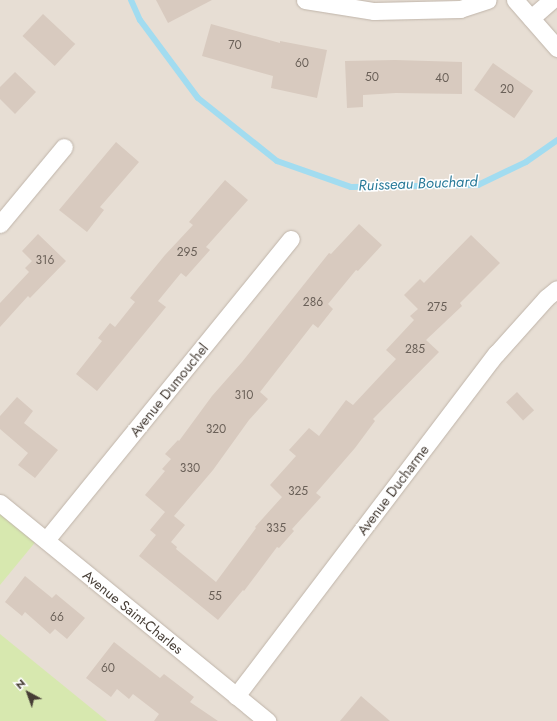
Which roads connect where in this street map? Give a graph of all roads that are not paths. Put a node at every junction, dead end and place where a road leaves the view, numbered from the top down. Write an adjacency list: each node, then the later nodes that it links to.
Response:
1 (305, 0): 2 (street)
2 (488, 0)
3 (516, 0): 5 (street)
4 (552, 0): 5 (street)
5 (531, 18): 6 (street)
6 (557, 48)
7 (64, 147): 8 (street)
8 (0, 224)
9 (291, 239): 12 (street, Avenue Dumouchel)
10 (557, 289): 13 (street, Avenue Ducharme)
11 (0, 503): 12 (street, Avenue Saint-Charles)
12 (46, 540): 13 (street, Avenue Saint-Charles)
13 (236, 696): 14 (street, Avenue Saint-Charles)
14 (267, 721)

